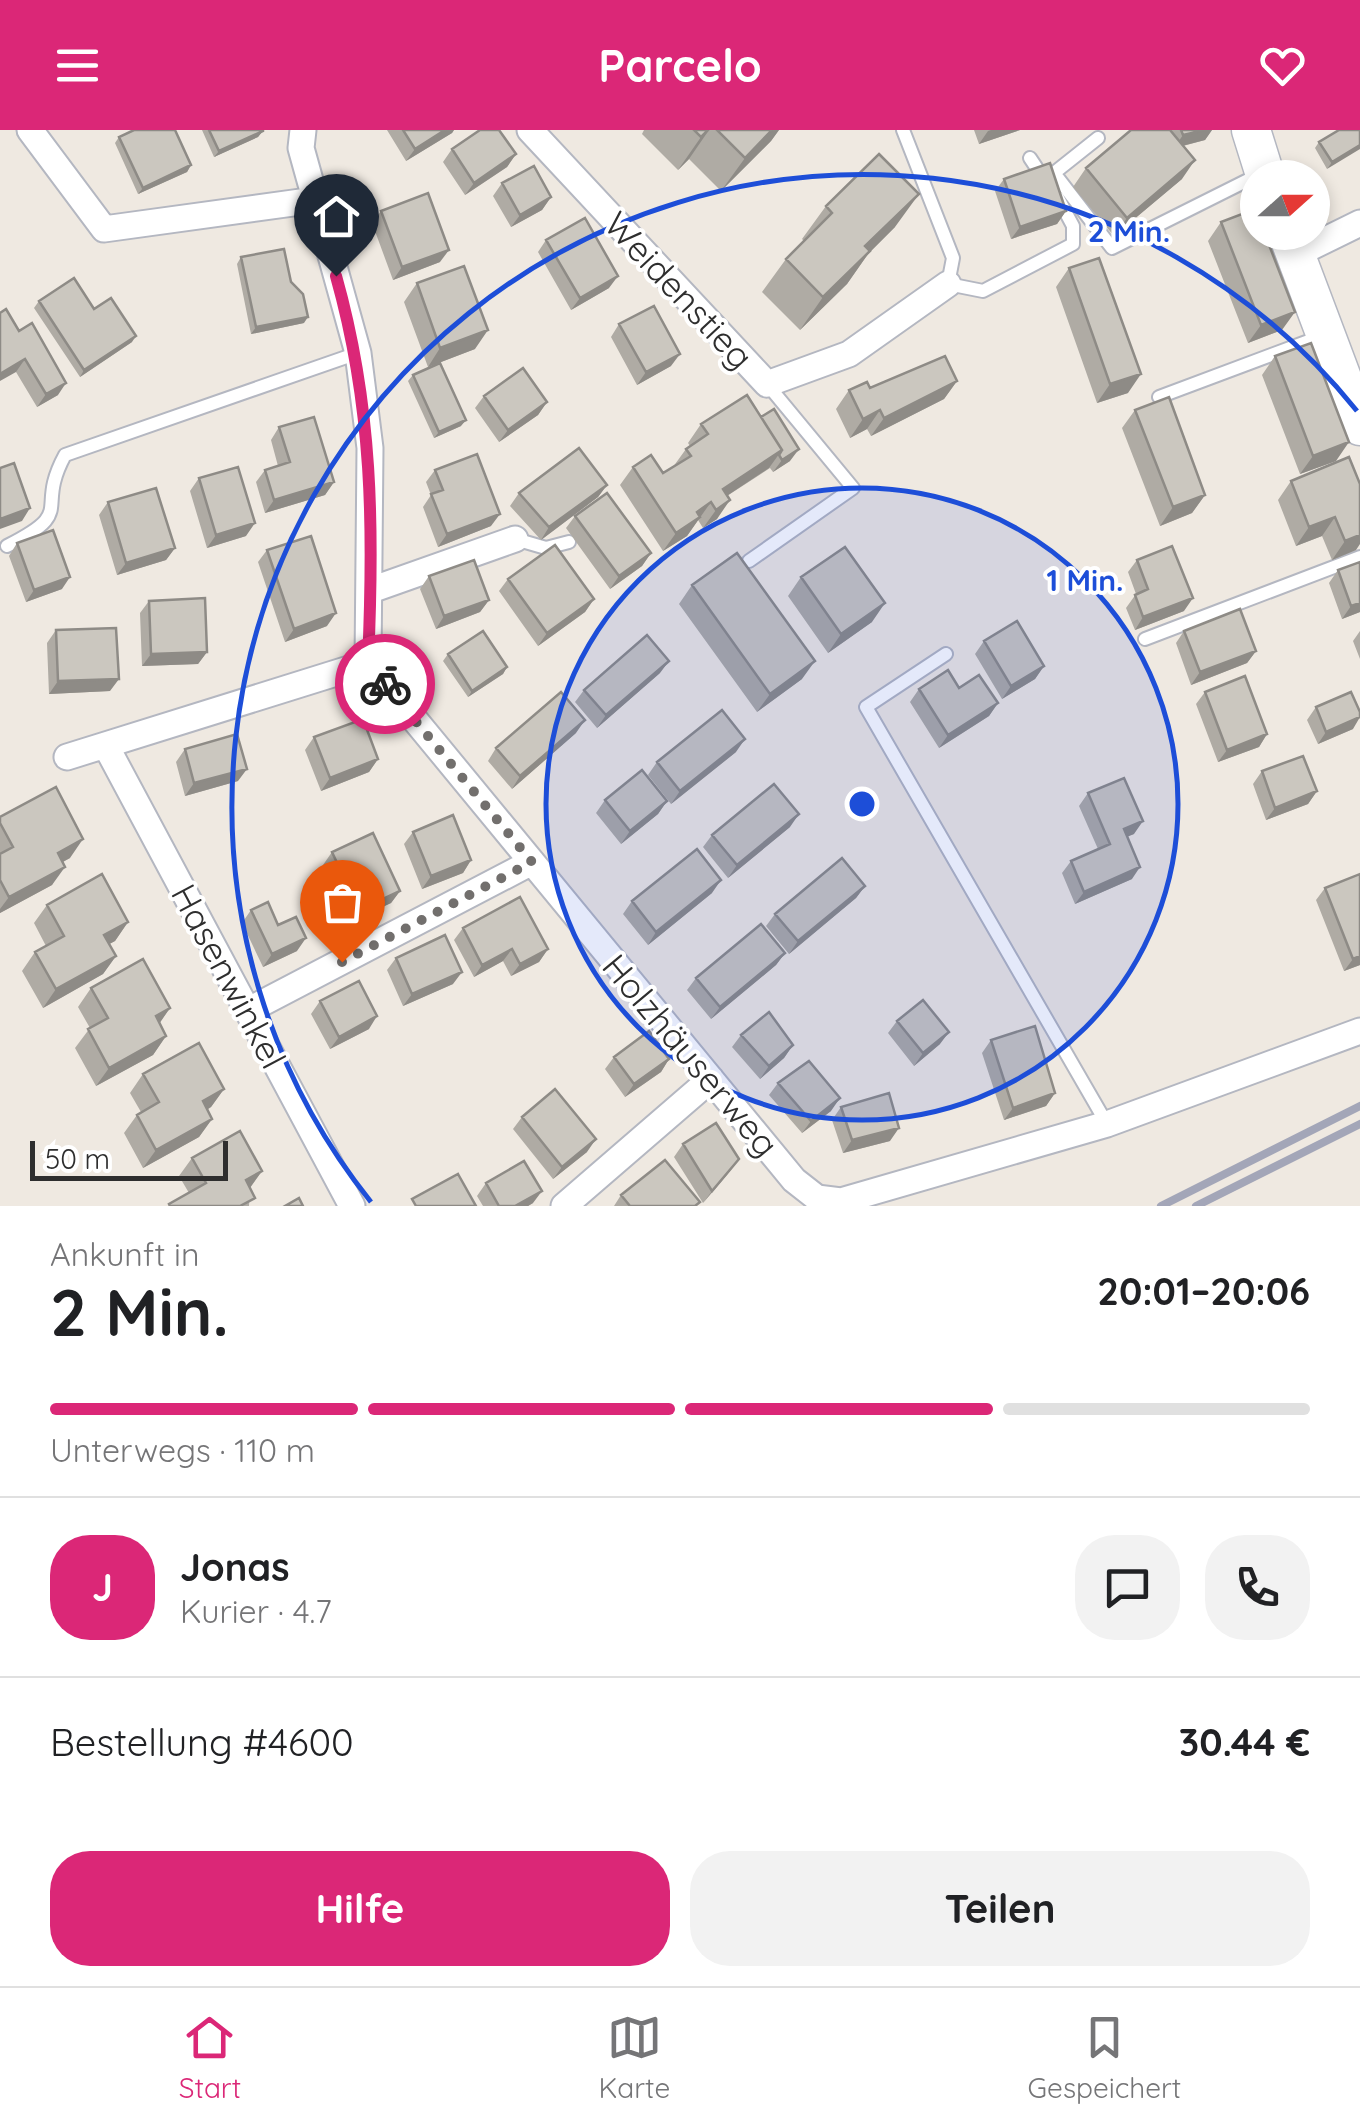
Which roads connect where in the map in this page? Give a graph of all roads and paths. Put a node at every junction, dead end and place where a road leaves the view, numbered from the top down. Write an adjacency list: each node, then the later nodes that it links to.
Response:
1 (30, 130): 10 (street)
2 (302, 130): 10 (street)
3 (530, 130): 17 (street, Weidenstieg)
4 (904, 130): 14 (lane)
5 (1251, 130): 8 (main road)
6 (1098, 138): 9 (lane)
7 (1030, 158): 14 (lane)
8 (1260, 160)
9 (1240, 187)
10 (315, 200): 16 (street)
11 (1360, 223): 12 (street)
12 (1330, 232)
13 (1293, 250): 15 (main road)
14 (948, 284): 17 (street, Weidenstieg)
15 (1325, 335): 18 (lane); 19 (main road)
16 (358, 353): 22 (lane); 25 (street)
17 (767, 384): 24 (lane)
18 (1159, 397)
19 (1360, 426)
20 (515, 539): 21 (lane); 25 (street)
21 (569, 542)
22 (7, 546)
23 (1360, 557): 26 (lane)
24 (749, 561)
25 (372, 590): 28 (street)
26 (1145, 639)
27 (946, 654): 35 (lane)
28 (368, 663): 29 (street); 31 (street, Holzhäuserweg)
29 (106, 746): 30 (street); 32 (street, Hasenwinkel)
30 (67, 757)
31 (532, 862): 32 (street); 34 (street, Holzhäuserweg)
32 (247, 1011): 37 (street, Hasenwinkel)
33 (1360, 1031): 35 (street, Holzhäuserweg)
34 (711, 1078): 36 (street, Holzhäuserweg); 38 (street)
35 (1107, 1124): 36 (street, Holzhäuserweg)
36 (813, 1202)
37 (352, 1206)
38 (564, 1206)

